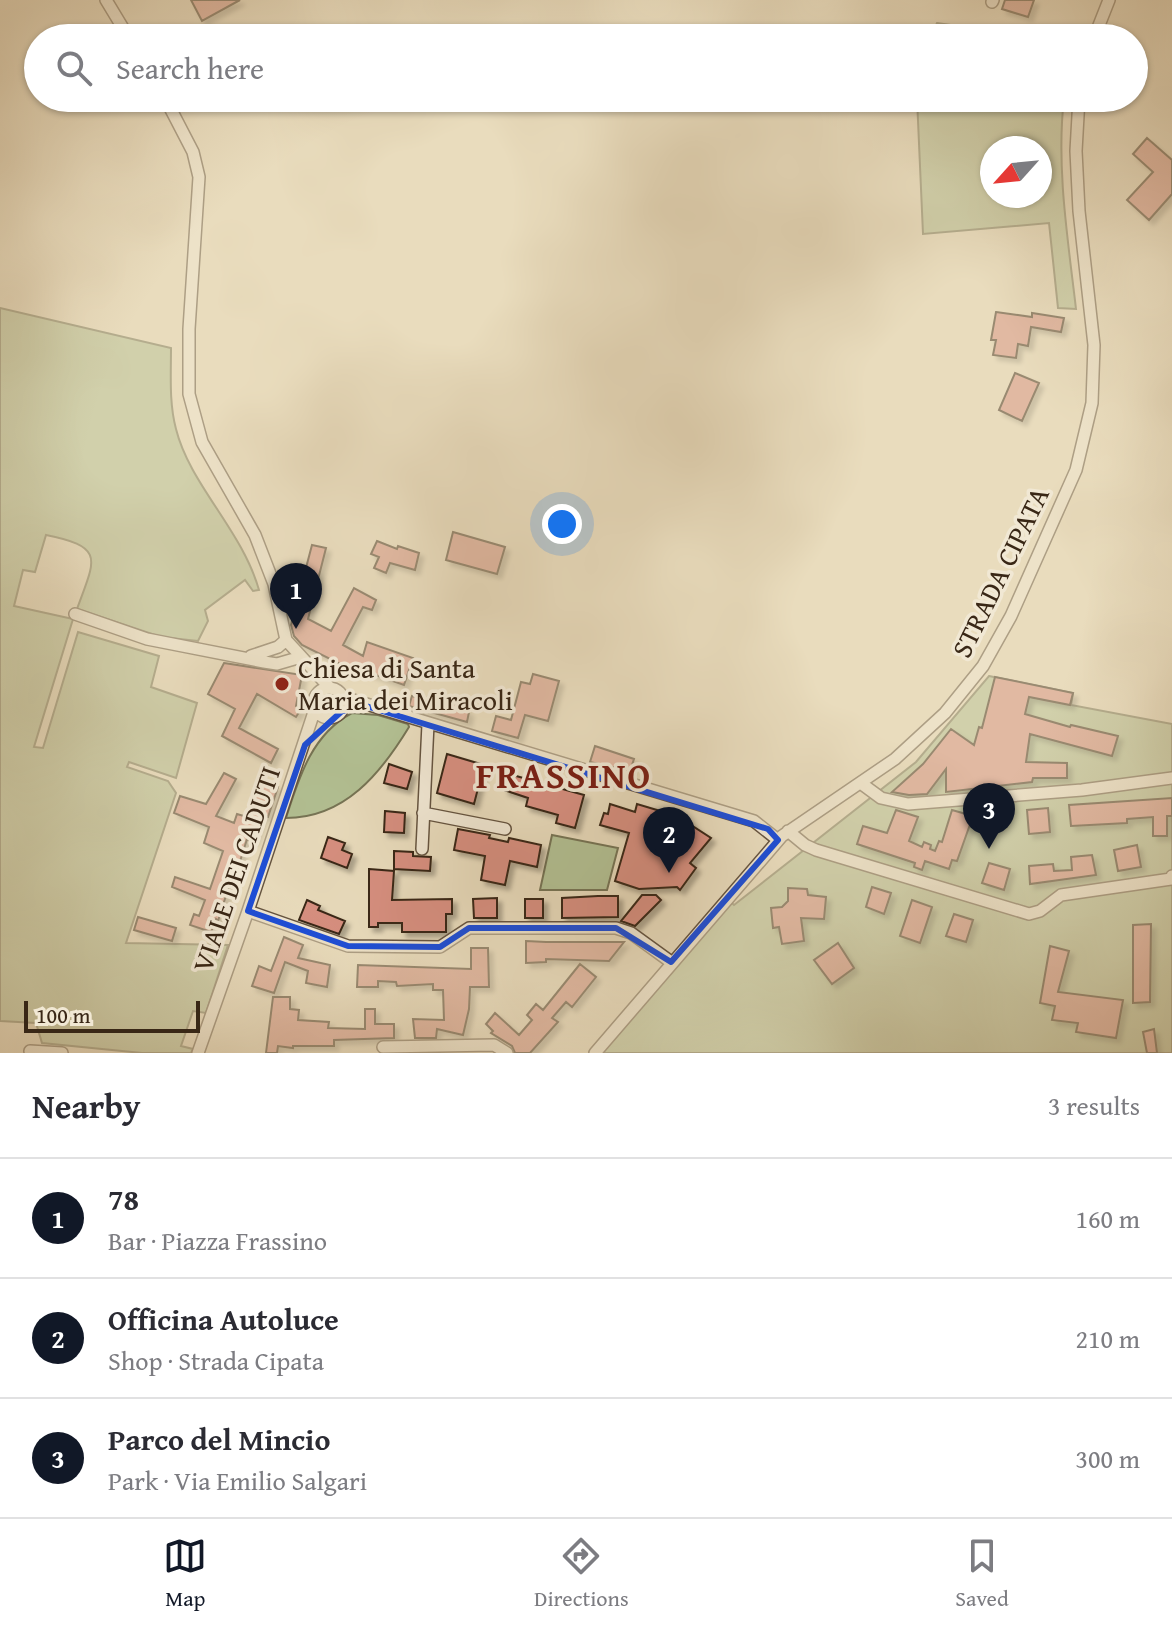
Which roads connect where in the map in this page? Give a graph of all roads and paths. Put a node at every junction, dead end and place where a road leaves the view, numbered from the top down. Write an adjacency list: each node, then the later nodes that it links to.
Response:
1 (106, 0): 3 (street)
2 (1105, 1): 4 (street)
3 (121, 24)
4 (1098, 24)
5 (172, 112): 8 (street)
6 (1078, 112): 21 (street, STRADA CIPATA)
7 (75, 614): 9 (street)
8 (286, 640): 9 (street); 10 (street)
9 (245, 657): 10 (street)
10 (301, 657): 11 (street)
11 (312, 669): 12 (street); 13 (street)
12 (330, 688): 13 (street); 14 (street)
13 (317, 694): 16 (street)
14 (343, 697): 15 (street); 17 (street)
15 (366, 706): 17 (street); 18 (street)
16 (315, 709): 17 (street); 19 (street, VIALE DEI CADUTI)
17 (337, 714): 19 (street, VIALE DEI CADUTI)
18 (428, 724): 22 (street); 25 (street)
19 (305, 745): 28 (street, VIALE DEI CADUTI)
20 (1172, 778): 21 (street)
21 (862, 784): 24 (street, STRADA CIPATA)
22 (423, 813): 23 (street); 26 (street)
23 (505, 829)
24 (788, 831): 25 (street, STRADA CIPATA); 27 (street)
25 (778, 840): 29 (street, STRADA CIPATA)
26 (422, 849)
27 (1172, 876)
28 (248, 911): 29 (street); 33 (street, VIALE DEI CADUTI)
29 (671, 962): 35 (street, STRADA CIPATA)
30 (383, 1047): 34 (street)
31 (30, 1051): 32 (street)
32 (62, 1053)
33 (198, 1053)
34 (507, 1053)
35 (595, 1053)

